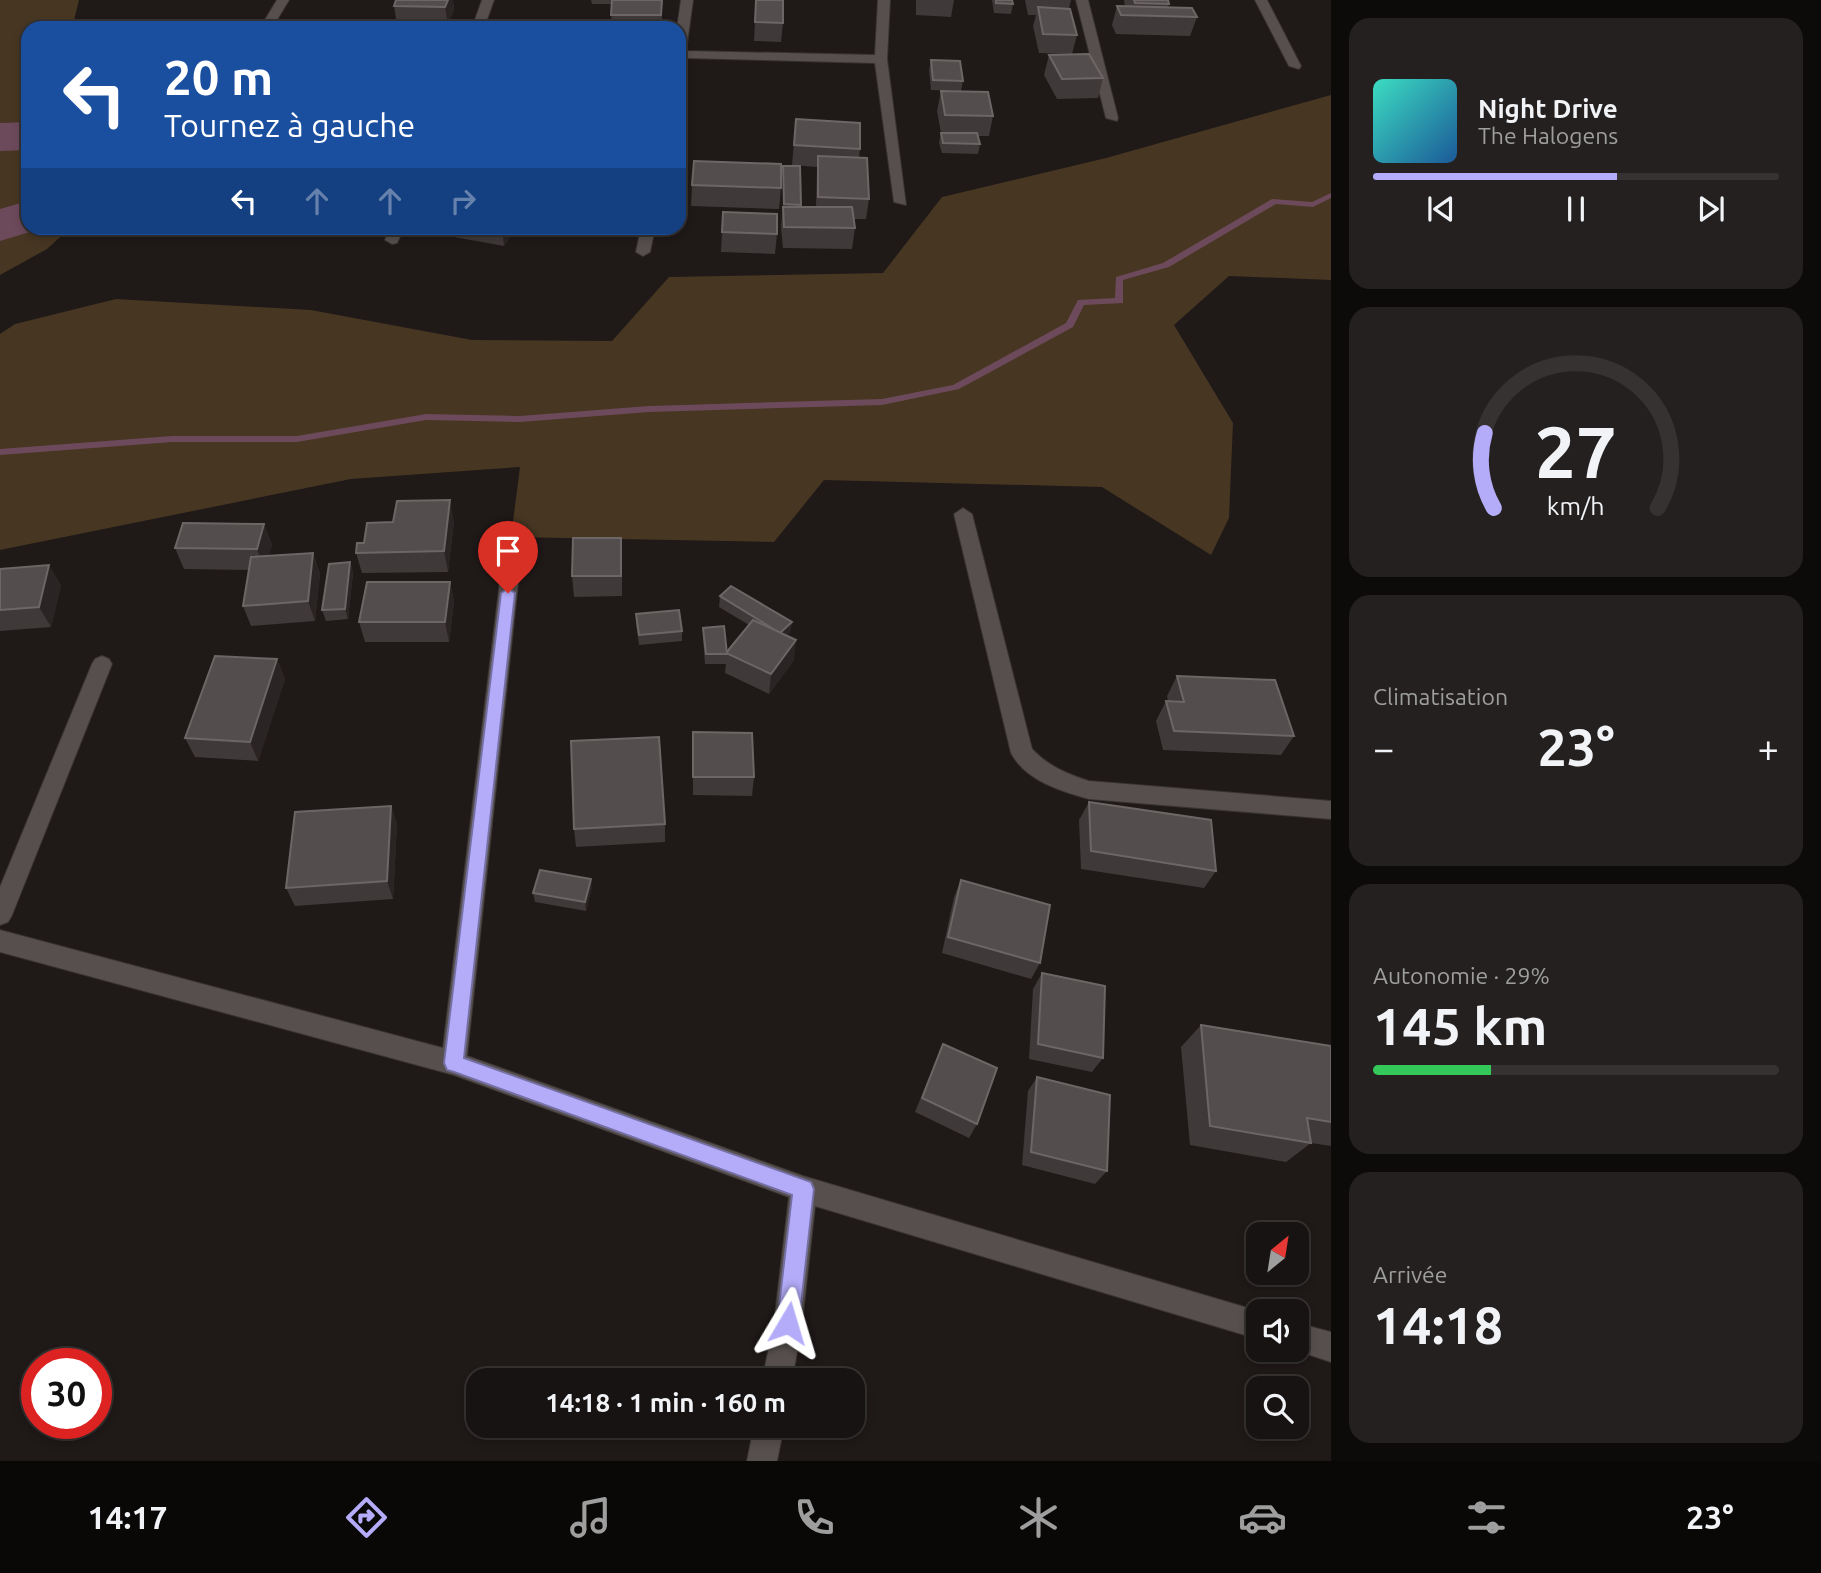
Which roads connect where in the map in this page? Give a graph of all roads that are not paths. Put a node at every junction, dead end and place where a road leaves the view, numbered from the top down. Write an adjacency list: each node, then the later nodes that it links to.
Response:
1 (283, 0): 7 (street)
2 (488, 0): 8 (street)
3 (687, 0): 9 (street)
4 (884, 0): 11 (street)
5 (1082, 0): 13 (street)
6 (1261, 0): 12 (street)
7 (270, 21)
8 (480, 21)
9 (684, 21)
10 (686, 55): 11 (street)
11 (881, 59): 14 (street)
12 (1295, 66)
13 (1112, 118)
14 (901, 202)
15 (647, 235): 16 (street)
16 (643, 252)
17 (963, 514): 20 (street)
18 (511, 565): 23 (street)
19 (102, 664): 21 (street)
20 (1331, 810)
21 (0, 915)
22 (0, 941): 23 (street)
23 (454, 1063): 24 (street)
24 (803, 1189): 25 (street); 28 (street)
25 (1246, 1321)
26 (1309, 1341): 27 (street)
27 (1331, 1347)
28 (779, 1368)
29 (767, 1438): 30 (street)
30 (762, 1461)

